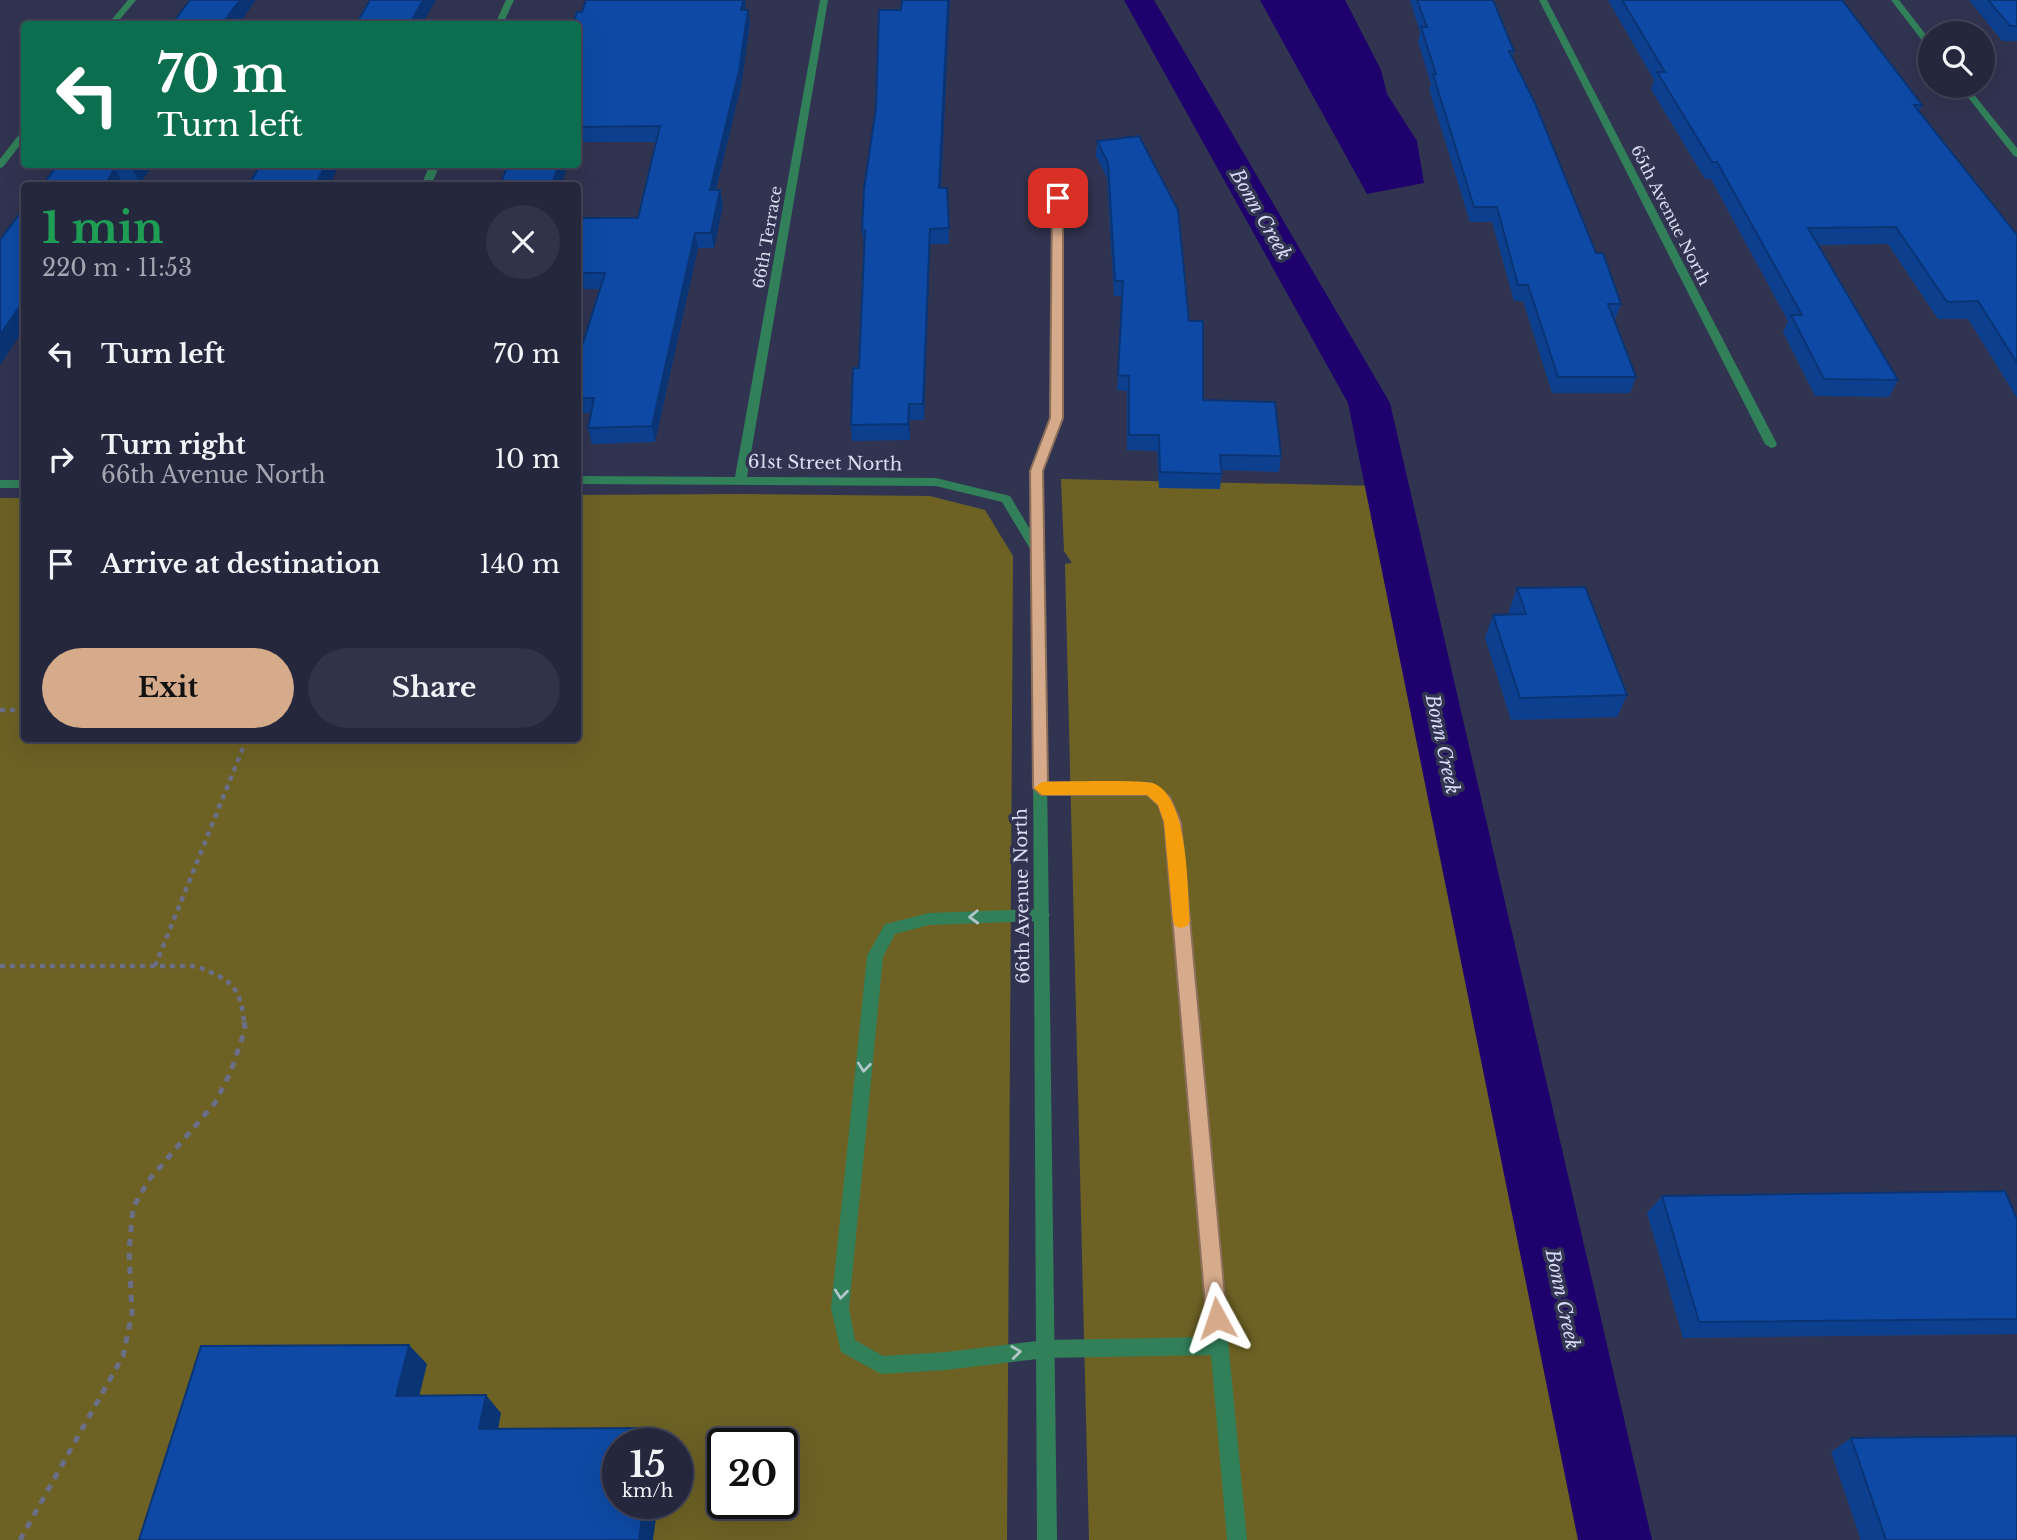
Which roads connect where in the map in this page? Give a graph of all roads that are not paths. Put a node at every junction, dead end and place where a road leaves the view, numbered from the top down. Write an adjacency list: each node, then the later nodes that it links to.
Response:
1 (132, 0): 6 (street)
2 (510, 0): 7 (street)
3 (824, 0): 15 (street, 66th Terrace)
4 (1543, 0): 14 (street, 65th Avenue North)
5 (1895, 0): 8 (street)
6 (114, 21)
7 (500, 21)
8 (1918, 30)
9 (1973, 98): 11 (street)
10 (21, 138): 12 (street)
11 (2017, 154)
12 (0, 165)
13 (1058, 170): 19 (street, 66th Avenue North)
14 (1771, 444)
15 (741, 479): 16 (street, 61st Street North); 19 (street, 61st Street North)
16 (581, 480)
17 (0, 484): 18 (street)
18 (21, 484)
19 (1039, 554): 20 (street, 66th Avenue North)
20 (1041, 788): 21 (street, 66th Avenue North); 22 (street)
21 (1042, 915): 23 (street, 66th Avenue North); 23 (street, one-way to 23)
22 (1219, 1346): 23 (street); 25 (street)
23 (1046, 1349): 24 (street, 66th Avenue North)
24 (1047, 1540)
25 (1237, 1540)

